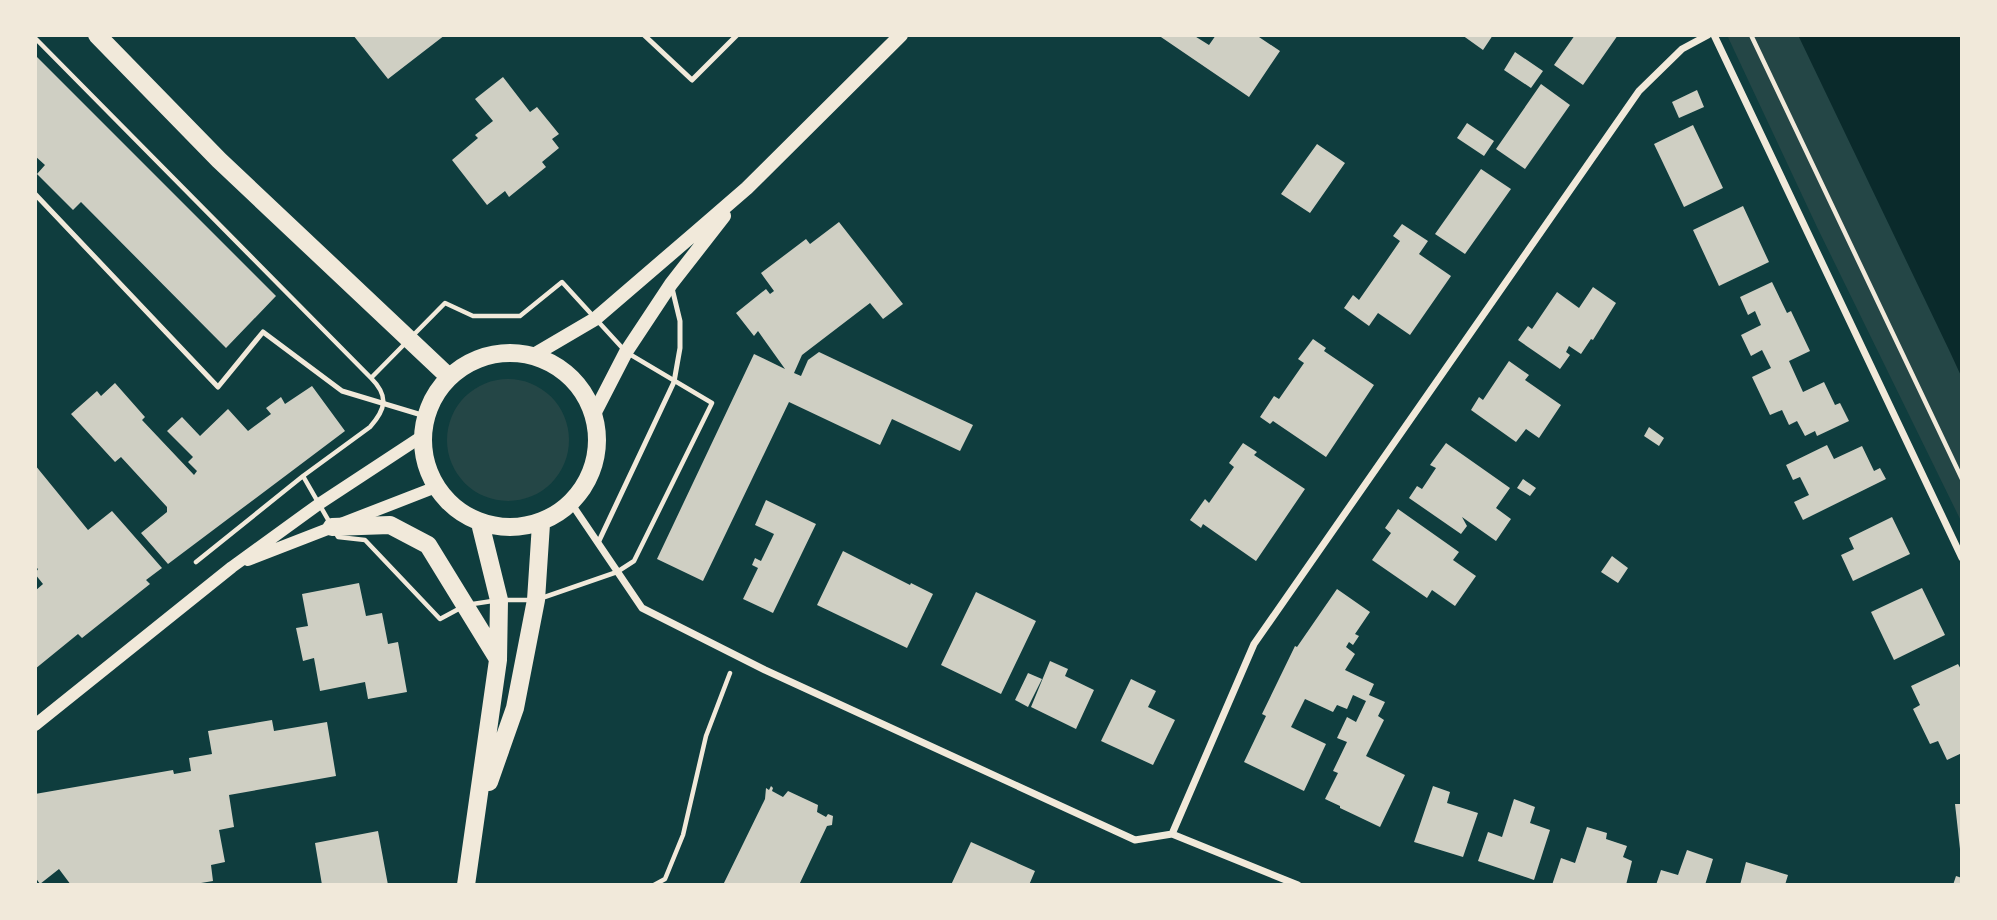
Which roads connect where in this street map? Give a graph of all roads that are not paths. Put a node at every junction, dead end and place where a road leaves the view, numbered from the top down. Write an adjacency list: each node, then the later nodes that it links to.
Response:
1 (97, 35): 11 (main road)
2 (644, 35): 3 (lane)
3 (737, 35)
4 (901, 35): 7 (main road)
5 (1708, 35): 26 (street)
6 (1714, 35): 21 (street)
7 (747, 188): 9 (main road); 10 (main road)
8 (35, 194): 12 (lane)
9 (671, 284): 13 (main road); 20 (lane)
10 (531, 356): 11 (main road); 13 (main road)
11 (448, 376): 12 (main road)
12 (425, 416): 14 (main road)
13 (593, 416): 16 (main road)
14 (424, 435): 15 (main road); 22 (street)
15 (436, 487): 17 (main road); 19 (street)
16 (571, 503): 18 (main road); 20 (street)
17 (480, 523): 18 (main road); 23 (main road)
18 (541, 524): 25 (main road)
19 (332, 527): 22 (street); 23 (main road)
20 (598, 543): 26 (street)
21 (1962, 558)
22 (232, 567): 24 (street)
23 (498, 660): 25 (main road)
24 (35, 725)
25 (476, 822): 27 (main road)
26 (1172, 834): 28 (street)
27 (466, 885)
28 (1297, 885)

